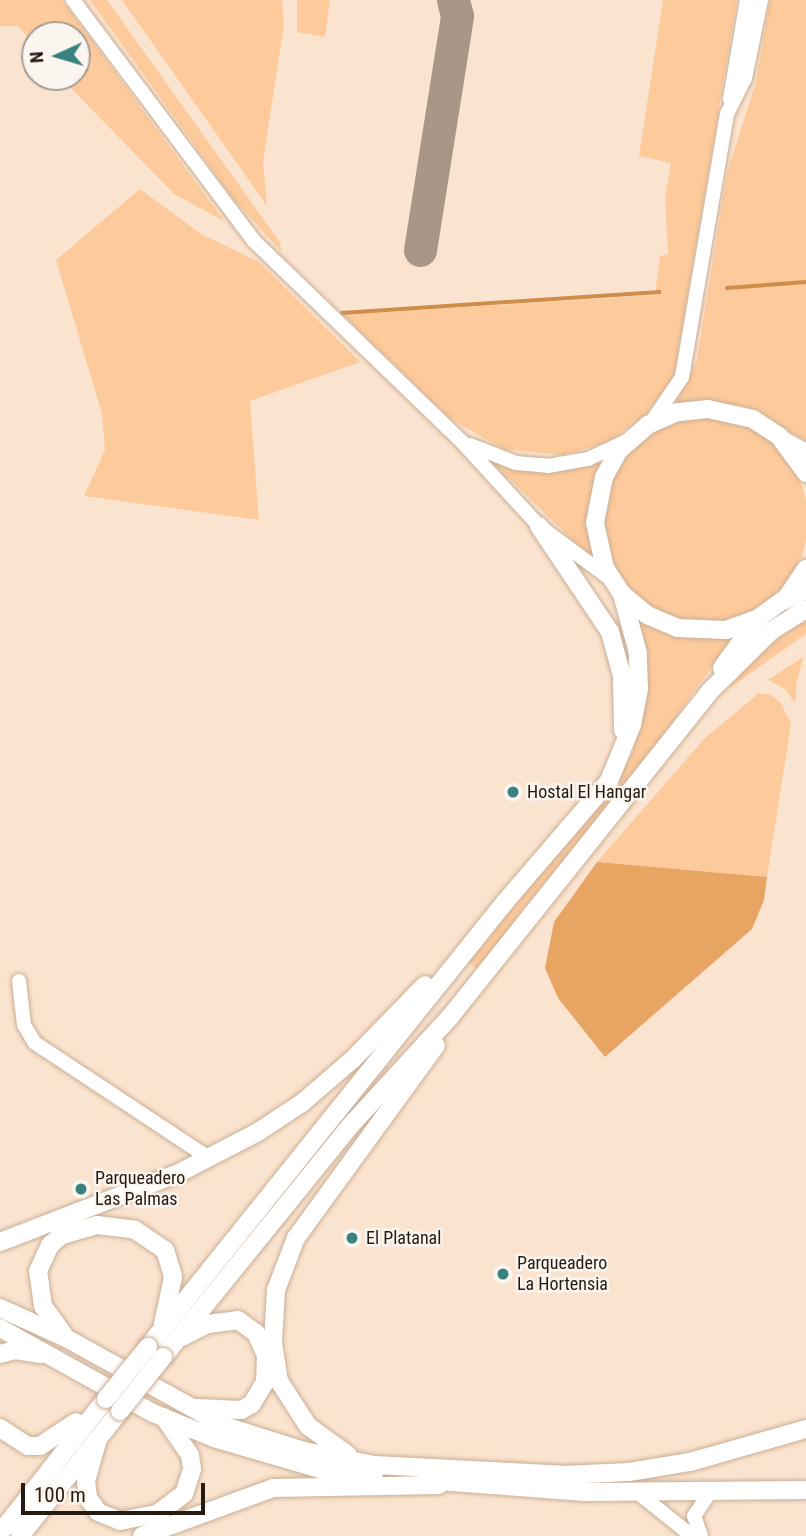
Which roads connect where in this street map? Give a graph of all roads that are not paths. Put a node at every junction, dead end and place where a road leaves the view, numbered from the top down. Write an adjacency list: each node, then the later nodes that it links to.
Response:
1 (73, 0): 8 (street)
2 (747, 0): 4 (street)
3 (761, 0): 4 (street)
4 (727, 114): 5 (street)
5 (648, 425): 6 (main road); 7 (main road)
6 (779, 436): 9 (street); 10 (main road)
7 (630, 439): 8 (street); 13 (main road)
8 (463, 442): 11 (street)
9 (806, 451)
10 (806, 473)
11 (539, 526): 13 (street); 19 (main road)
12 (806, 569): 15 (main road)
13 (617, 587): 17 (main road); 19 (main road)
14 (806, 592): 15 (street)
15 (774, 609): 17 (main road)
16 (806, 609): 18 (main road)
17 (757, 619): 18 (main road)
18 (709, 692): 22 (main road)
19 (620, 759): 20 (main road)
20 (505, 902): 23 (main road); 27 (main road)
21 (19, 981): 23 (street)
22 (450, 1017): 27 (main road); 38 (main road)
23 (210, 1159): 24 (main road)
24 (0, 1242)
25 (0, 1308): 28 (main road)
26 (0, 1328): 31 (main road)
27 (169, 1335): 28 (main road); 29 (main road); 33 (main road)
28 (66, 1338): 33 (main road)
29 (155, 1352): 32 (main road, bridge); 37 (main road, bridge)
30 (0, 1353): 31 (main road)
31 (61, 1359): 34 (main road)
32 (106, 1399): 35 (main road); 43 (main road)
33 (190, 1408): 38 (main road)
34 (164, 1417): 37 (main road); 39 (main road)
35 (0, 1428)
36 (806, 1429): 38 (main road)
37 (98, 1439): 44 (main road)
38 (361, 1461)
39 (470, 1485): 41 (main road); 45 (main road)
40 (806, 1490): 42 (main road)
41 (637, 1492): 42 (main road); 46 (street)
42 (709, 1492): 47 (street)
43 (0, 1533)
44 (20, 1536)
45 (142, 1536)
46 (692, 1536)
47 (701, 1536)

